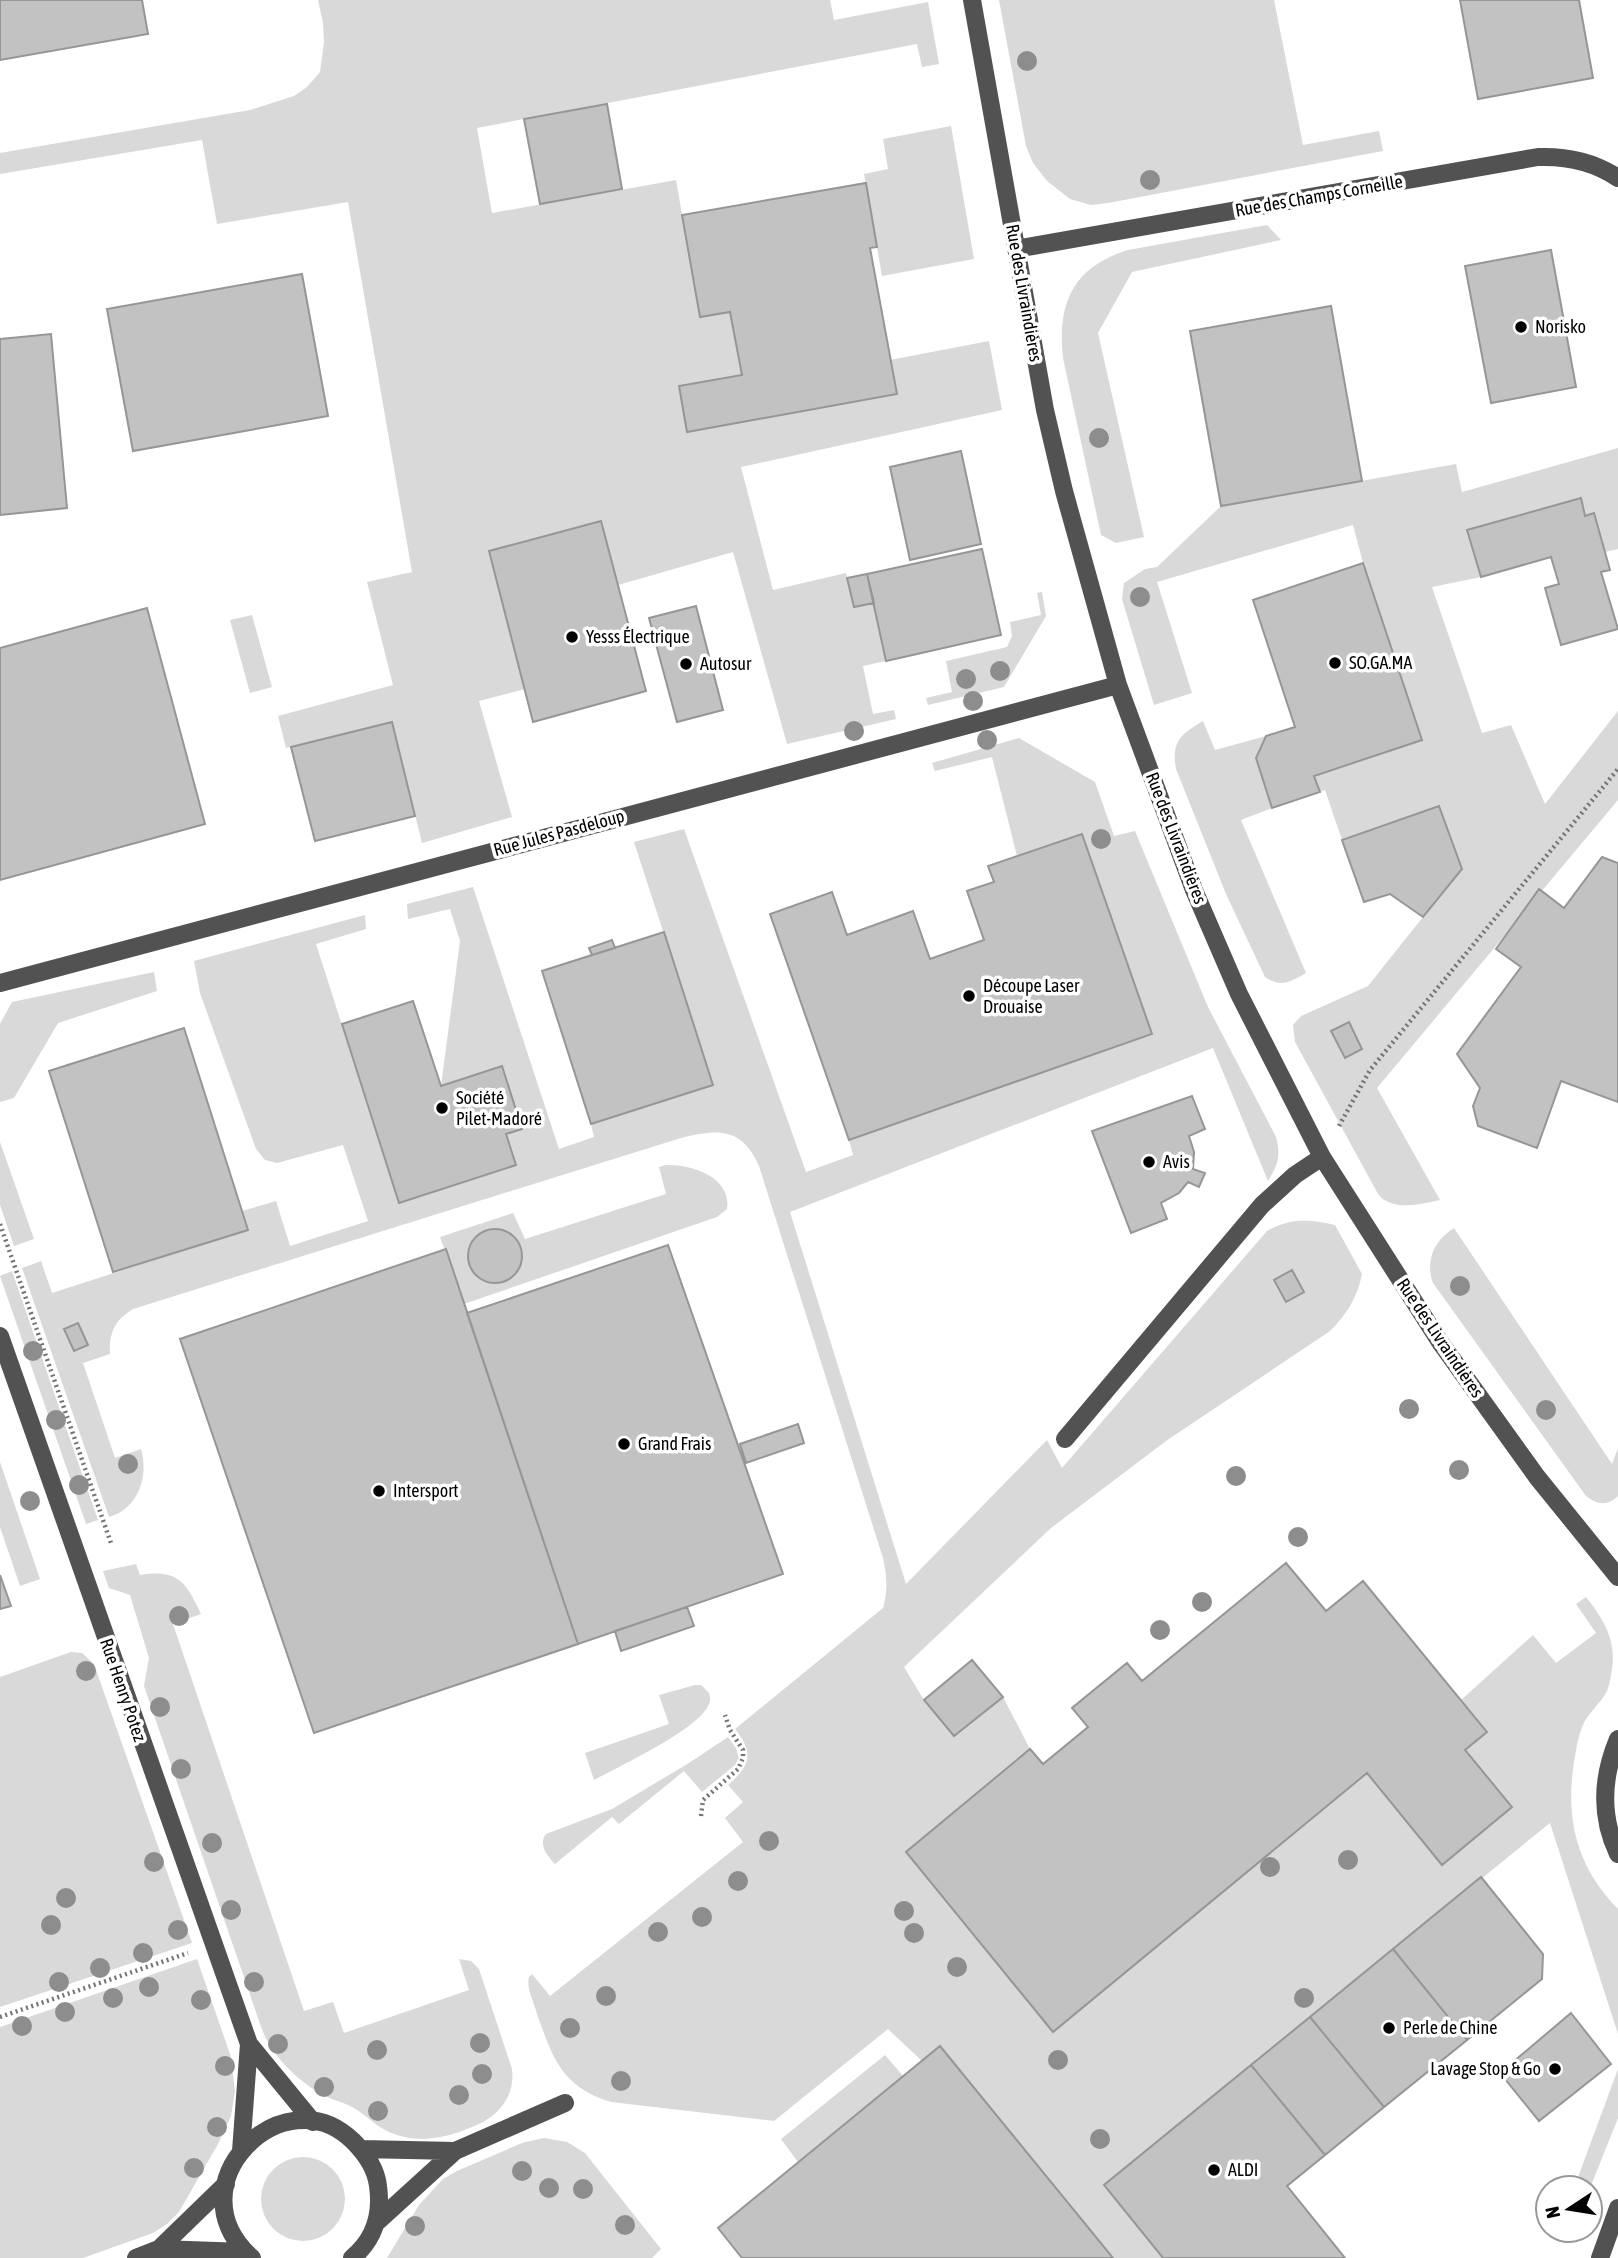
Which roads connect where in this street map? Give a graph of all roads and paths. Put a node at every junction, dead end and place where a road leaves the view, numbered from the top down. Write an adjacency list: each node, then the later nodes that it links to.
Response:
1 (972, 0): 3 (street, Rue des Livraindières)
2 (1618, 178): 3 (street, Rue des Champs Corneille)
3 (1016, 249): 4 (street, Rue des Livraindières)
4 (1118, 685): 6 (street, Rue Jules Pasdeloup); 7 (street, Rue des Livraindières)
5 (1618, 769): 7 (path)
6 (0, 983)
7 (1322, 1157): 10 (street); 12 (street, Rue des Livraindières)
8 (0, 1224): 11 (path)
9 (0, 1336): 17 (street, Rue Henry Potez)
10 (1065, 1439)
11 (112, 1546)
12 (1618, 1577)
13 (725, 1715): 15 (path)
14 (1618, 1739): 16 (street)
15 (701, 1816)
16 (1618, 1854)
17 (214, 1945): 18 (path); 19 (street, Rue Henry Potez)
18 (0, 2017)
19 (249, 2044): 21 (street); 23 (street)
20 (565, 2103): 24 (street)
21 (313, 2122): 22 (street); 23 (street)
22 (361, 2149): 24 (street); 27 (street)
23 (241, 2151): 25 (street)
24 (455, 2151): 27 (street)
25 (226, 2184): 28 (street); 29 (street)
26 (1618, 2208): 32 (street)
27 (377, 2222): 30 (street)
28 (159, 2249): 29 (street); 31 (street)
29 (249, 2255)
30 (358, 2256)
31 (136, 2258)
32 (1600, 2258)

